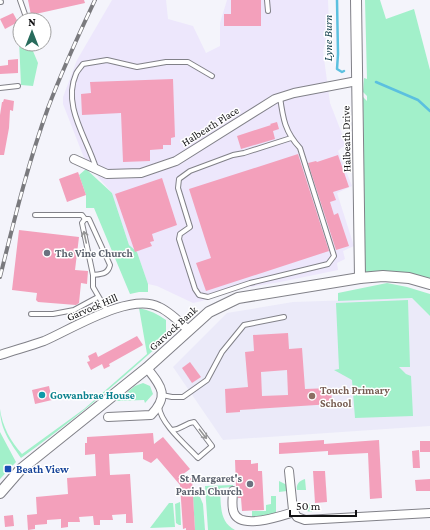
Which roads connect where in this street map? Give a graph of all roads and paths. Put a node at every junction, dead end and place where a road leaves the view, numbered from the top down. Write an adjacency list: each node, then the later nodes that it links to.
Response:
1 (20, 0): 5 (lane)
2 (267, 0): 4 (lane)
3 (356, 0): 7 (street, Halbeath Drive)
4 (268, 11)
5 (24, 12)
6 (212, 76): 13 (lane)
7 (357, 81): 10 (street, Halbeath Place); 17 (street, Halbeath Drive)
8 (18, 86): 9 (lane)
9 (0, 88)
10 (280, 97): 11 (lane); 13 (street, Halbeath Place)
11 (291, 138): 11 (lane)
12 (74, 159): 13 (street, Halbeath Place)
13 (96, 169)
14 (35, 215): 15 (lane)
15 (85, 219): 16 (lane, one-way to 15); 16 (lane)
16 (93, 275): 19 (lane)
17 (360, 278): 18 (street, Garvock Bank); 23 (street, Garvock Bank)
18 (430, 284)
19 (98, 297): 20 (lane); 21 (lane)
20 (107, 311): 23 (street, Garvock Hill); 24 (street, Garvock Hill)
21 (31, 314)
22 (284, 318): 26 (lane)
23 (188, 330): 25 (street, Garvock Bank)
24 (0, 355)
25 (147, 368): 26 (street); 32 (street, Garvock Bank)
26 (162, 394): 27 (street)
27 (159, 406): 28 (street); 29 (lane)
28 (108, 417)
29 (172, 430): 29 (lane, one-way to 29)
30 (289, 471): 33 (street)
31 (233, 491): 33 (street)
32 (0, 493)
33 (294, 512): 34 (street)
34 (430, 513)

